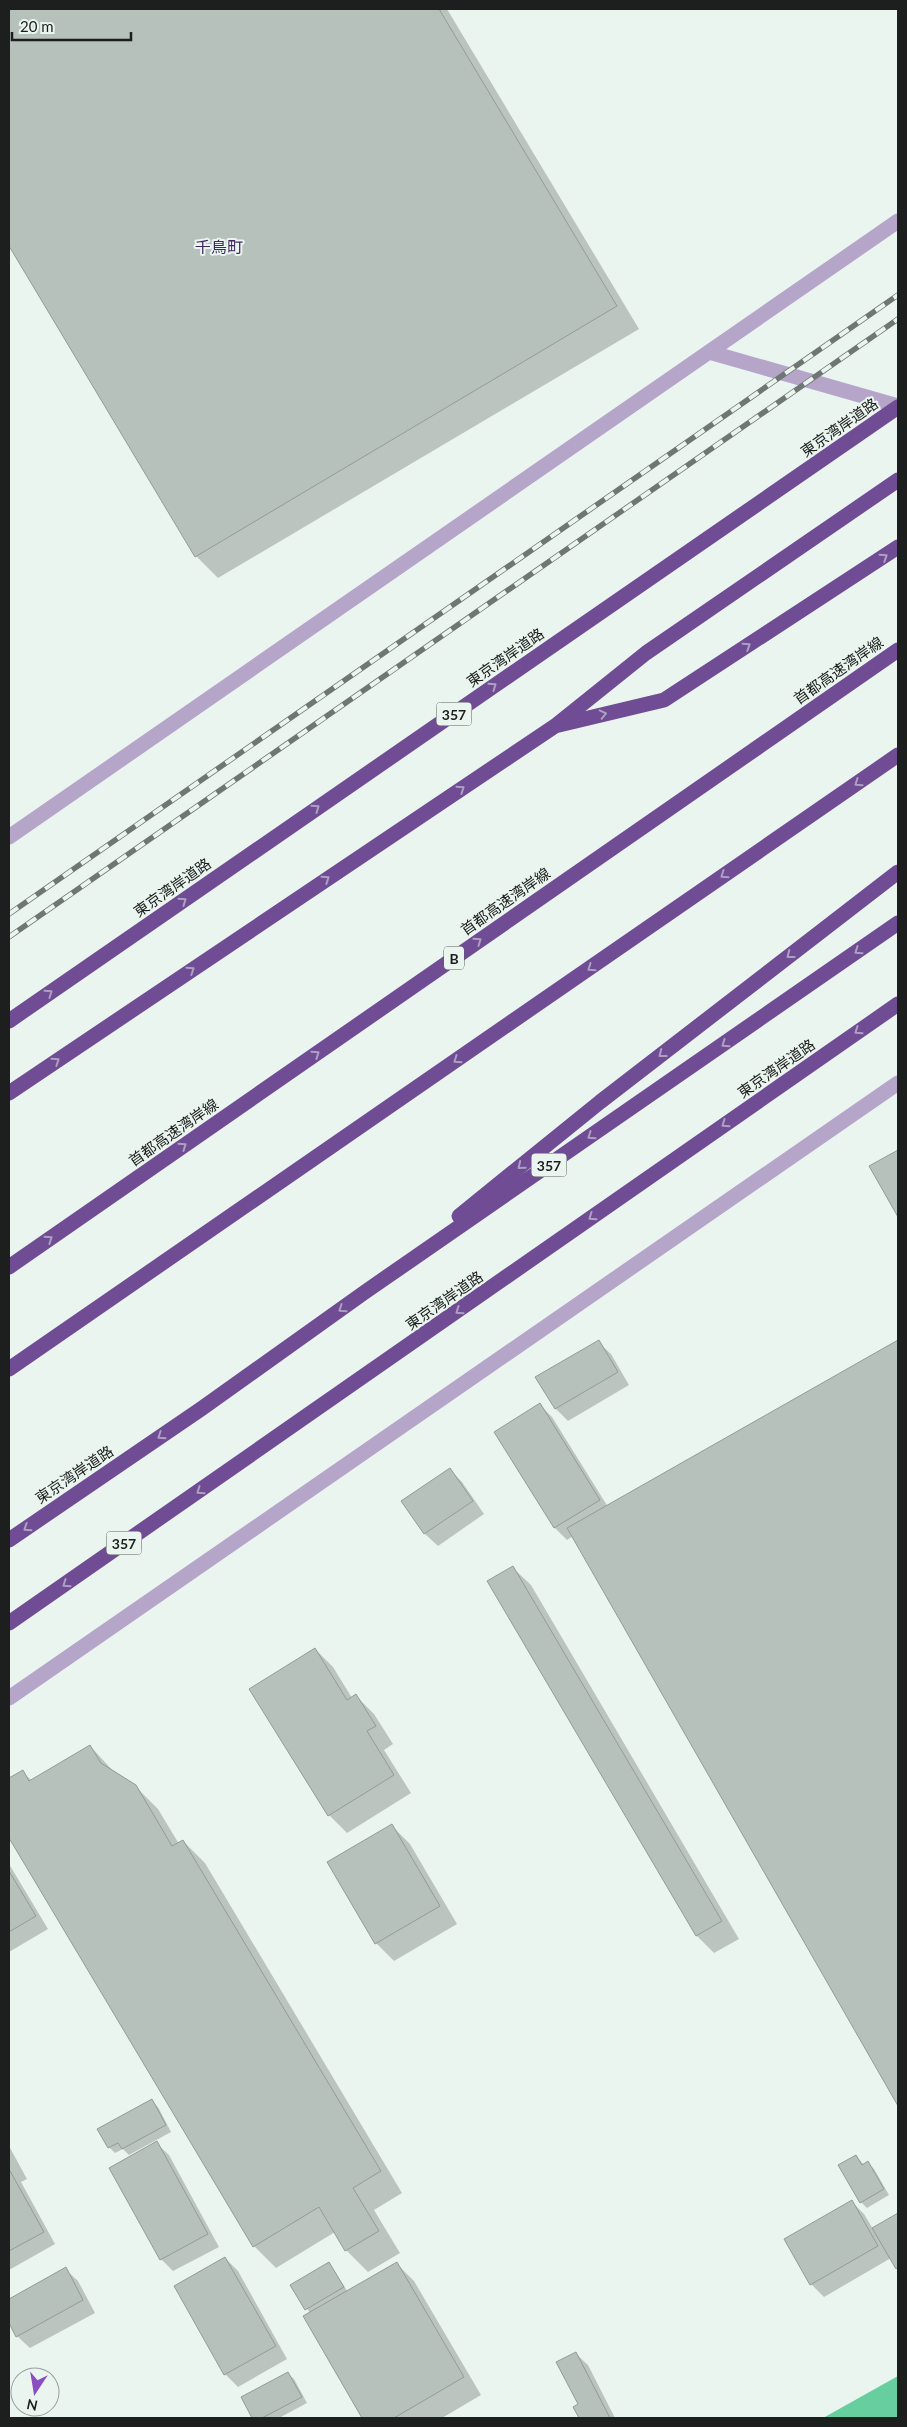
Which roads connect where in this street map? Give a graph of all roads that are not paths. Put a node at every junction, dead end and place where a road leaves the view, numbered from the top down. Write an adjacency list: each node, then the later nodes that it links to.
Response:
1 (898, 221): 2 (street)
2 (709, 352): 3 (street); 9 (street)
3 (898, 406): 13 (highway, 東京湾岸道路 / 357, one-way to 3)
4 (898, 480): 7 (highway)
5 (898, 547): 7 (highway, one-way to 5)
6 (898, 650): 16 (highway, 首都高速湾岸線 / B, one-way to 6)
7 (555, 726): 15 (highway, one-way to 7)
8 (898, 755): 18 (highway, one-way to 18)
9 (9, 837)
10 (898, 872): 17 (highway, one-way to 17)
11 (898, 923): 17 (highway, 東京湾岸道路 / 357, one-way to 17)
12 (898, 1004): 20 (highway, 東京湾岸道路 / 357, one-way to 20)
13 (9, 1020)
14 (898, 1083): 21 (street)
15 (12, 1090)
16 (9, 1266)
17 (365, 1292): 19 (highway, 東京湾岸道路 / 357, one-way to 19)
18 (9, 1369)
19 (9, 1540)
20 (9, 1623)
21 (9, 1698)

